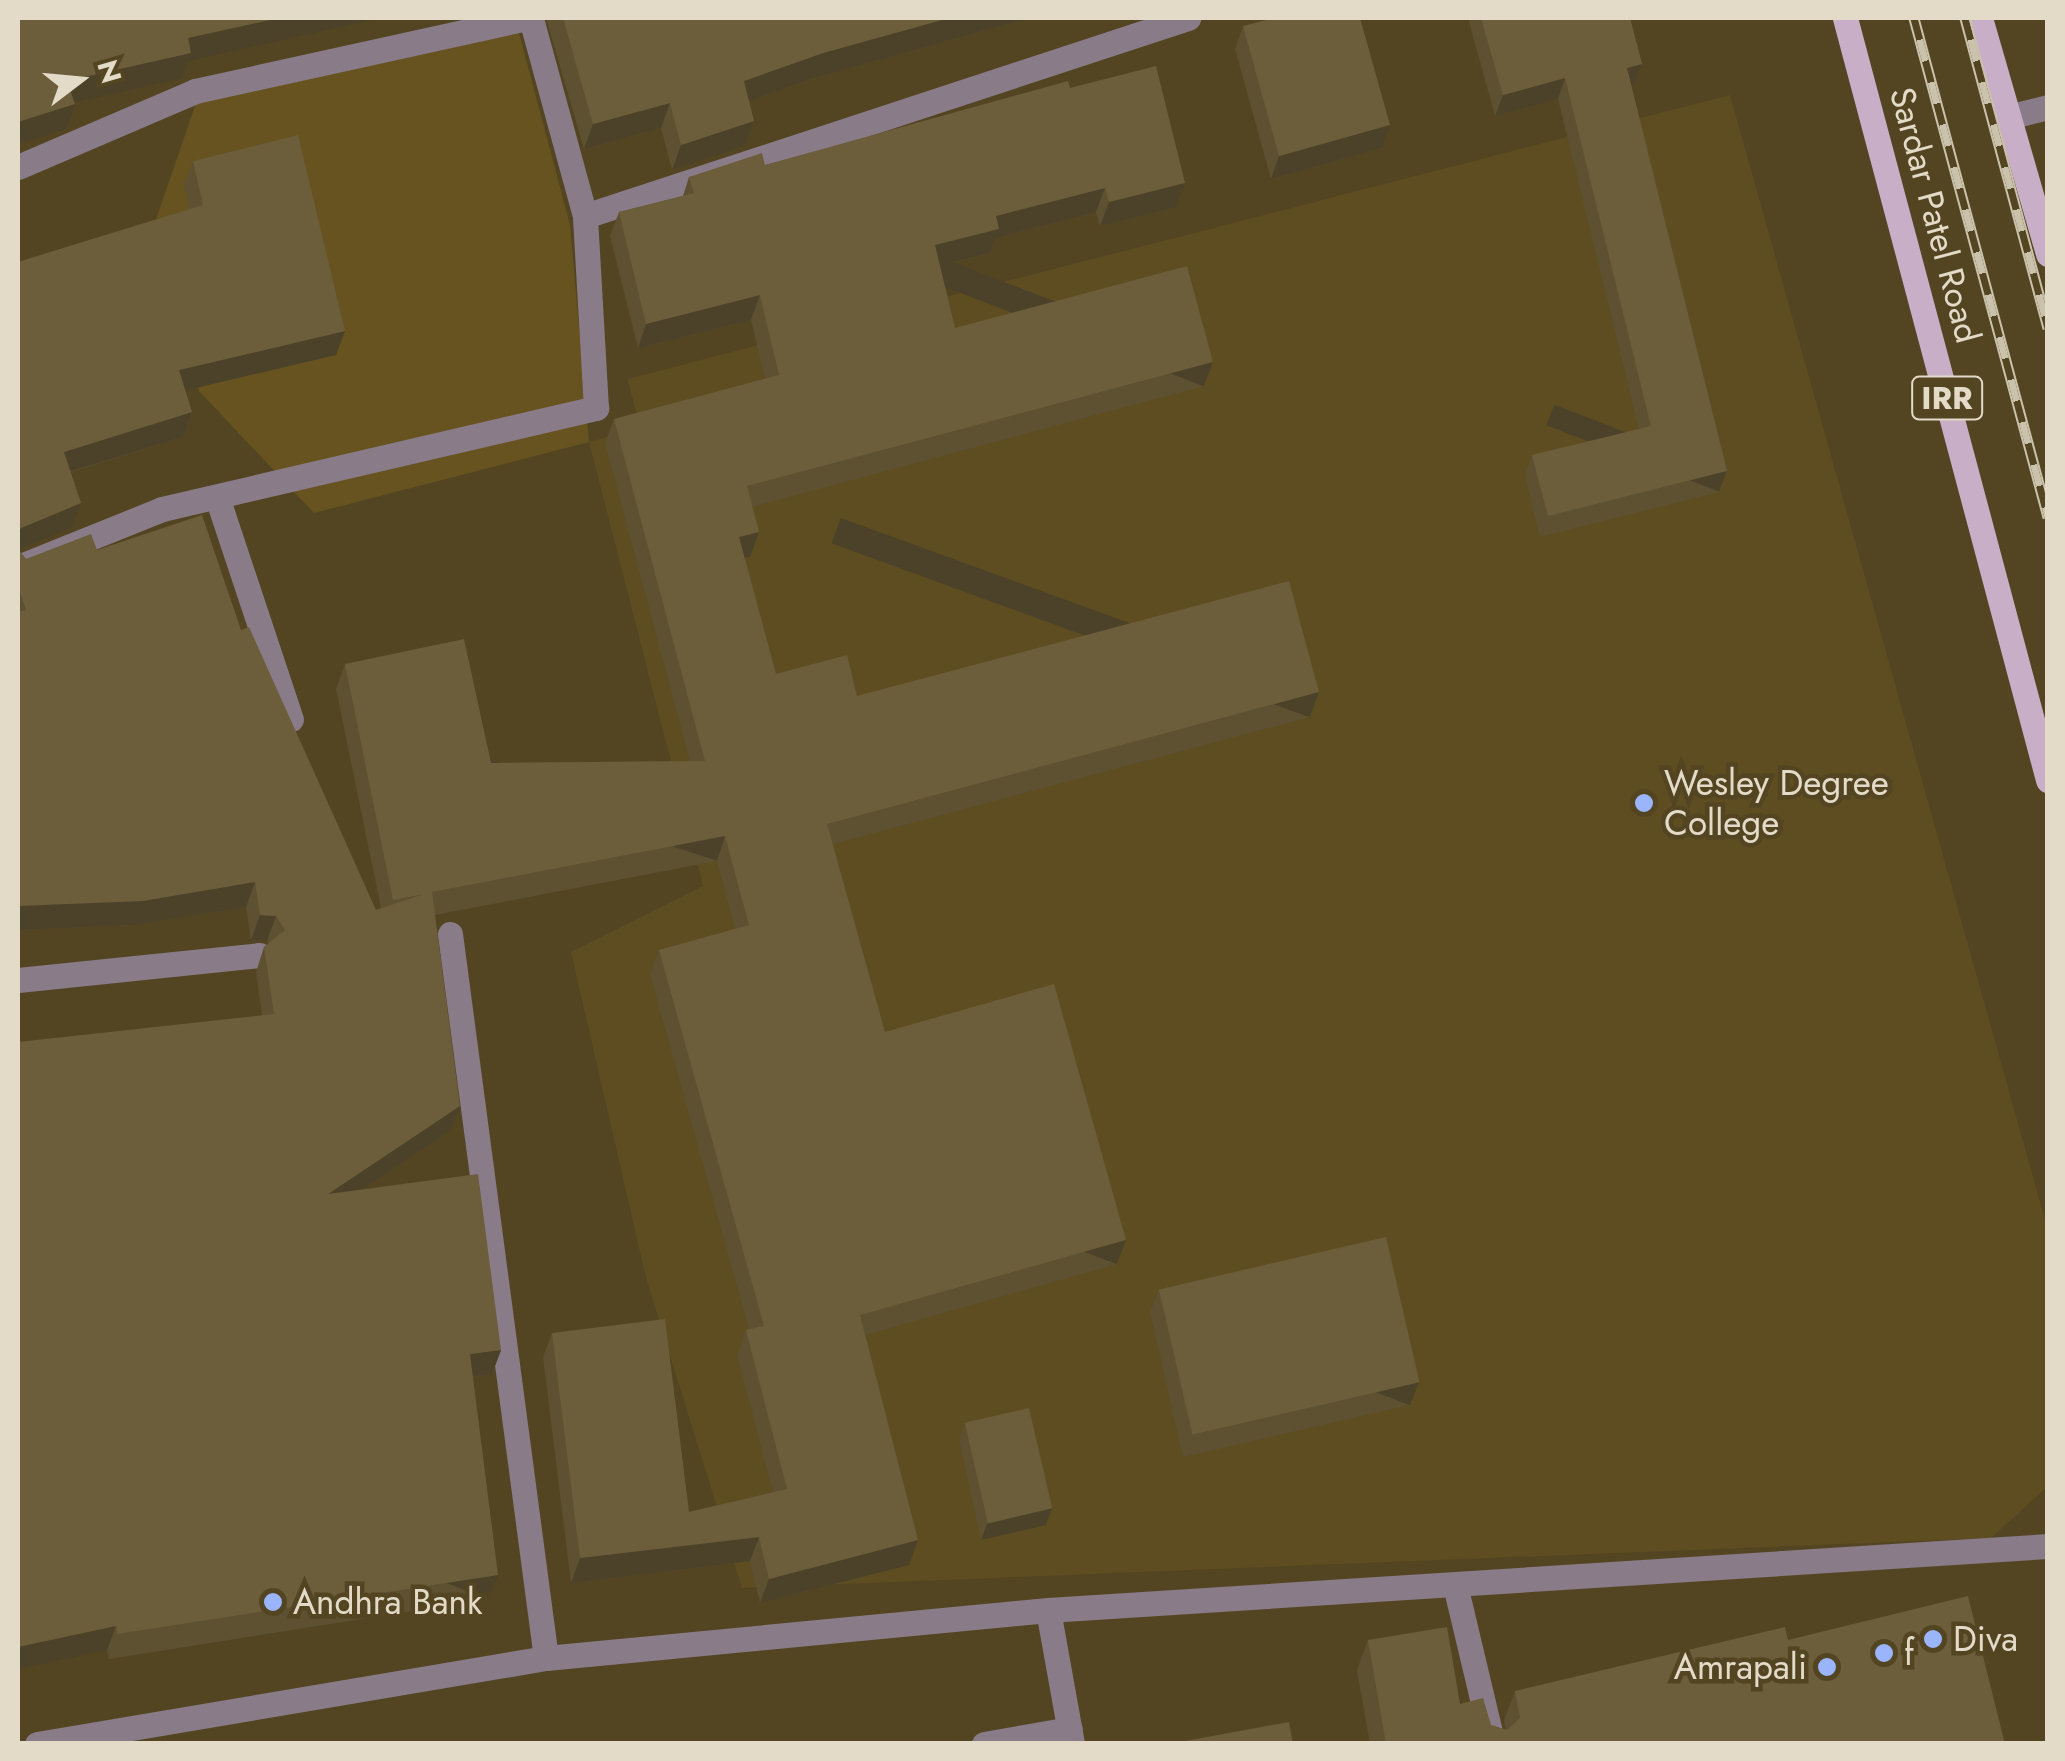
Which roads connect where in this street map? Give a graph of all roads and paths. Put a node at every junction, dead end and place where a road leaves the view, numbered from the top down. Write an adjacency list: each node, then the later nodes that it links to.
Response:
1 (529, 18): 7 (street); 8 (street)
2 (1188, 18): 8 (street)
3 (1845, 18): 13 (main road, Sardar Patel Road / IRR)
4 (1980, 18): 6 (main road)
5 (2048, 107): 6 (street)
6 (2008, 117): 9 (main road)
7 (18, 167)
8 (585, 216): 10 (street)
9 (2048, 254)
10 (218, 500): 11 (street); 12 (street)
11 (18, 567)
12 (291, 719)
13 (2048, 780)
14 (450, 934): 20 (street)
15 (260, 955): 16 (street)
16 (18, 980)
17 (2048, 1546): 18 (street)
18 (1455, 1585): 19 (street); 25 (street)
19 (1048, 1610): 20 (street); 22 (street)
20 (546, 1658): 21 (street)
21 (135, 1736): 23 (street)
22 (1071, 1736): 24 (street)
23 (37, 1744)
24 (984, 1744)
25 (1493, 1744)

